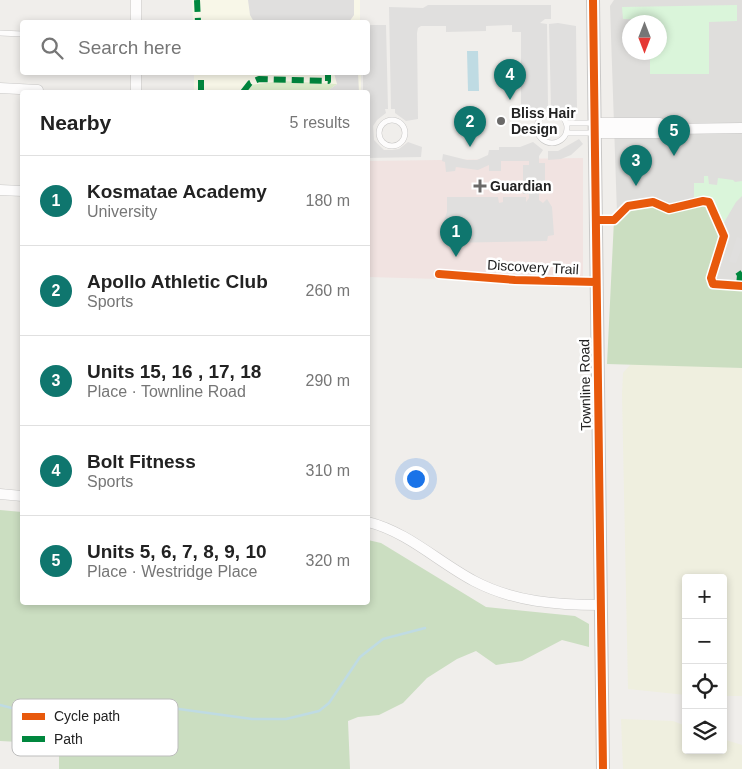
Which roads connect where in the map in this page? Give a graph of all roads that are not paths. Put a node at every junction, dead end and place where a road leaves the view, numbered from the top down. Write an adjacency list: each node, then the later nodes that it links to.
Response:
1 (136, 0): 3 (street)
2 (593, 0): 11 (street, Townline Road)
3 (136, 20)
4 (0, 33): 5 (lane)
5 (20, 34)
6 (136, 75): 9 (street)
7 (0, 88): 8 (street)
8 (38, 90)
9 (136, 90)
10 (567, 123): 11 (lane); 14 (lane); 14 (lane)
11 (594, 128): 12 (street); 14 (lane); 20 (street, Townline Road)
12 (742, 128)
13 (380, 129): 13 (lane)
14 (567, 133)
15 (0, 190): 16 (street)
16 (20, 191)
17 (0, 494): 18 (street)
18 (20, 496)
19 (370, 523): 20 (street)
20 (601, 606): 21 (street, Townline Road)
21 (603, 769)

